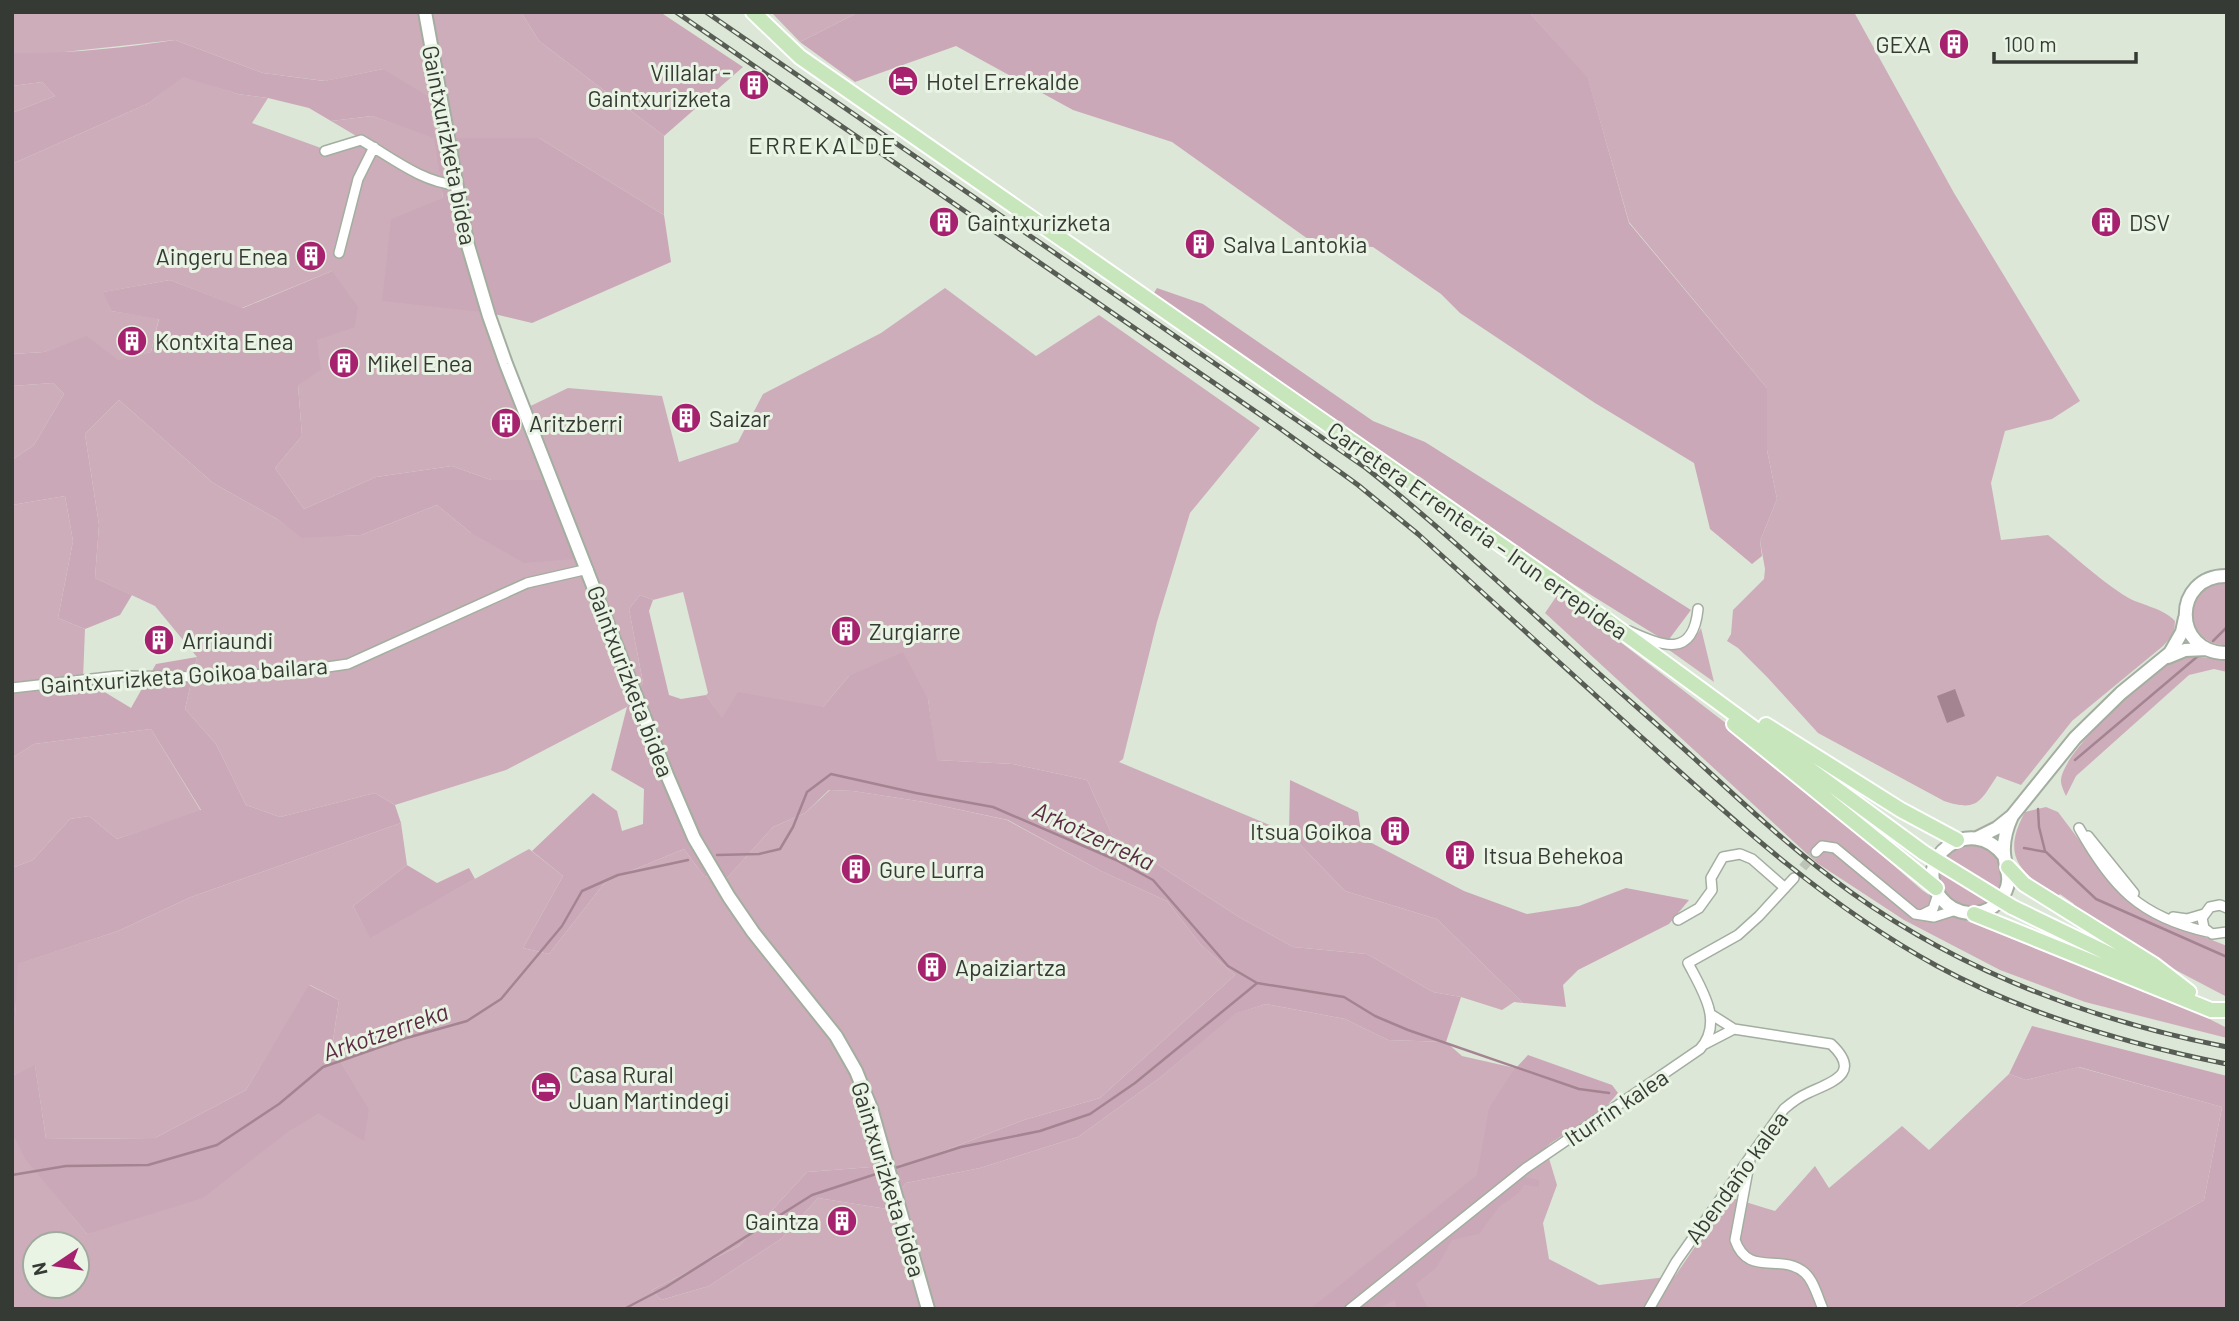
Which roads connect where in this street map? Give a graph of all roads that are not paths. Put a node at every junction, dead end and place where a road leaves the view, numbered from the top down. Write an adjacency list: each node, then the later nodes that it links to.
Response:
1 (425, 12): 5 (main road, Gaintxurizketa bidea)
2 (753, 12): 11 (main road, Carretera Errenteria – Irun errepidea)
3 (374, 147): 4 (street); 5 (street); 6 (street)
4 (325, 151)
5 (456, 185): 7 (main road, Gaintxurizketa bidea)
6 (339, 253)
7 (588, 569): 16 (street, Gaintxurizketa Goikoa bailara); 41 (main road, Gaintxurizketa bidea)
8 (2227, 576): 10 (main road)
9 (1698, 609): 11 (street)
10 (2185, 618): 12 (main road); 14 (main road)
11 (1612, 624): 15 (main road, Carretera Errenteria – Irun errepidea)
12 (2207, 649): 13 (main road); 14 (main road)
13 (2227, 653)
14 (2164, 658): 18 (main road)
15 (1683, 675): 17 (main road, Carretera Errenteria – Irun errepidea); 27 (main road)
16 (12, 688)
17 (1710, 694): 20 (main road); 35 (main road, Carretera Errenteria – Irun errepidea, bridge)
18 (2012, 816): 19 (main road); 23 (main road)
19 (1977, 838): 20 (main road); 23 (main road)
20 (1957, 840): 27 (main road)
21 (2100, 849): 25 (street); 25 (street); 31 (street)
22 (1816, 852): 32 (street)
23 (2006, 862): 30 (main road); 35 (main road)
24 (1794, 878): 26 (street)
25 (2115, 882): 34 (street)
26 (1785, 888): 33 (street); 37 (street)
27 (1937, 891): 29 (main road); 32 (street)
28 (2225, 906): 31 (street)
29 (1956, 910): 30 (main road); 32 (street)
30 (1974, 914): 36 (main road)
31 (2204, 914): 34 (street)
32 (1919, 915)
33 (1678, 920)
34 (2220, 935)
35 (2189, 992): 36 (main road, Carretera Errenteria – Irun errepidea)
36 (2226, 1011)
37 (1712, 1015): 38 (street); 39 (street)
38 (1734, 1029): 39 (street, Iturrin kalea); 40 (street, Abendaño kalea)
39 (1705, 1044): 42 (street, Iturrin kalea)
40 (1752, 1153): 43 (street, Abendaño kalea); 44 (street)
41 (928, 1309)
42 (1350, 1309)
43 (1649, 1309)
44 (1823, 1309)

